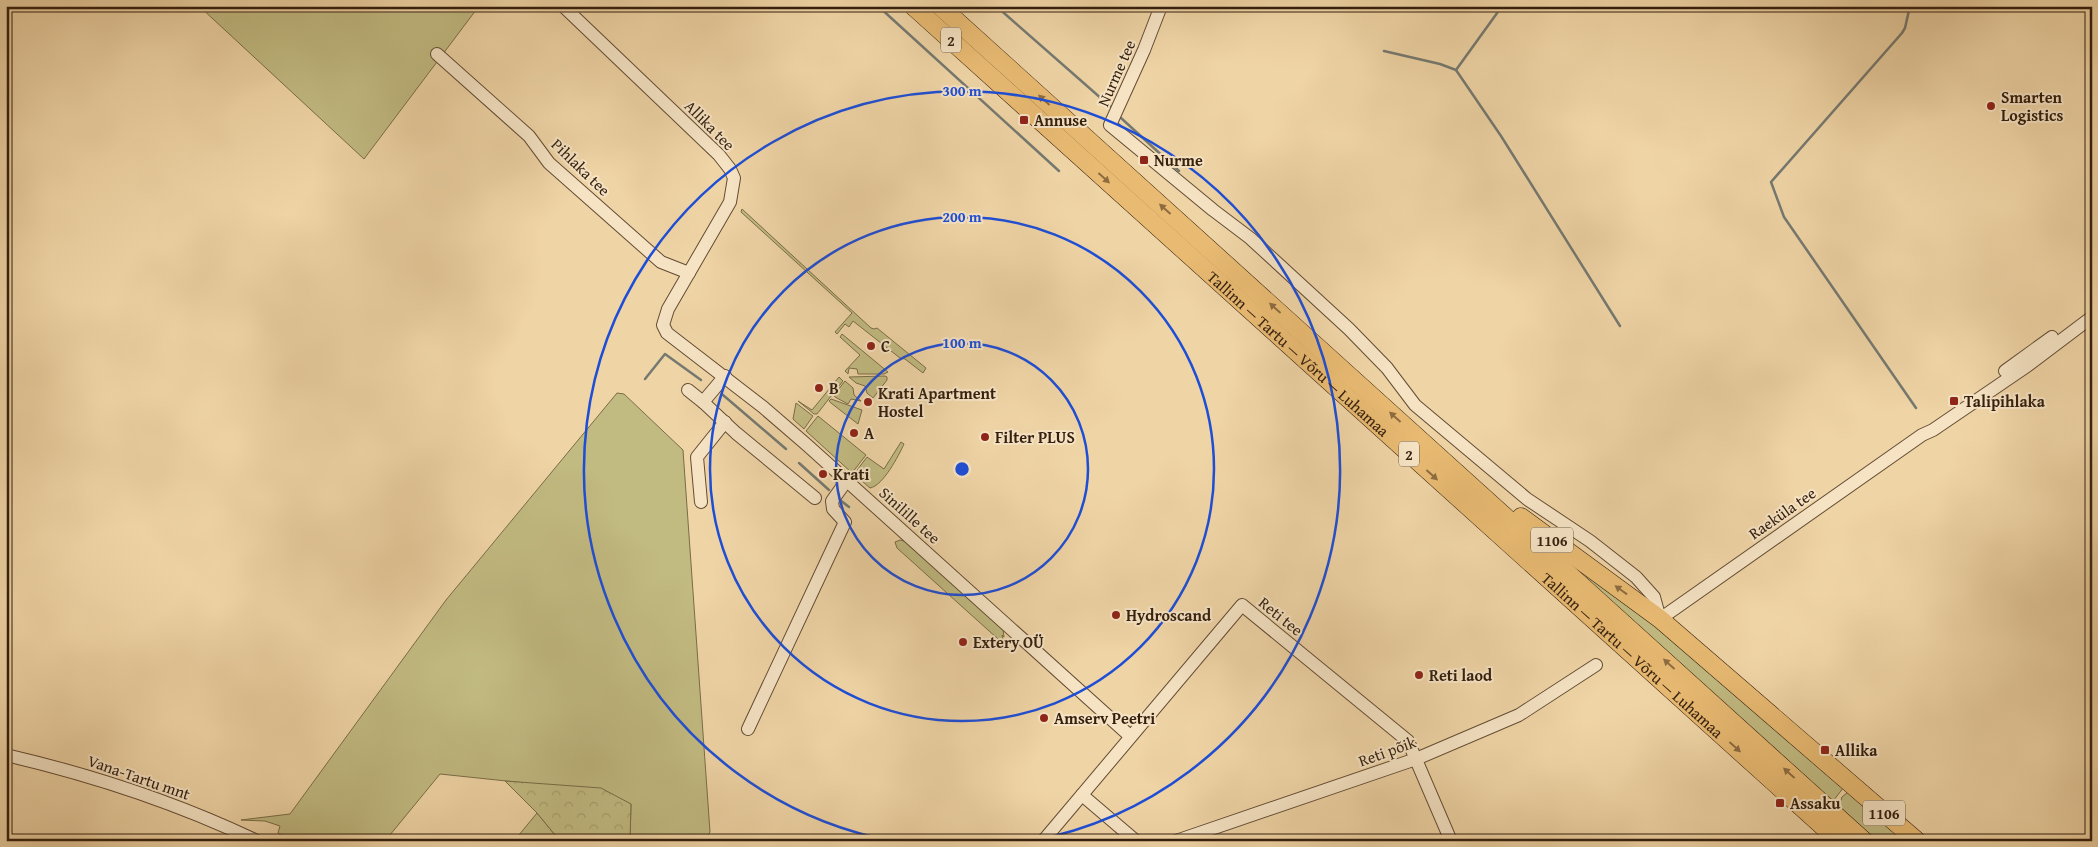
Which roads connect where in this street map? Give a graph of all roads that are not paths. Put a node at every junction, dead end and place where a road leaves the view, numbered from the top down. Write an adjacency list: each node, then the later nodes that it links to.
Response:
1 (563, 6): 6 (street, Allika tee)
2 (913, 6): 31 (highway, Tallinn — Tartu — Võru — Luhamaa / 2, one-way to 31)
3 (940, 6): 15 (highway, Tallinn — Tartu — Võru — Luhamaa / 2, one-way to 3)
4 (1161, 6): 19 (street, Nurme tee)
5 (437, 54): 6 (street, Pihlaka tee)
6 (689, 273): 9 (street, Allika tee)
7 (2092, 313): 14 (street, Raeküla tee)
8 (2092, 317): 14 (street, Raeküla tee)
9 (664, 325): 10 (street, Sinilille tee)
10 (725, 376): 12 (street); 16 (street, Sinilille tee)
11 (688, 390): 12 (street)
12 (704, 402): 13 (street)
13 (724, 422): 17 (street); 18 (street)
14 (1922, 435): 19 (street, Raeküla tee)
15 (1444, 461): 19 (highway, 1106, one-way to 15); 32 (highway, Tallinn — Tartu — Võru — Luhamaa / 2, one-way to 15)
16 (847, 480): 21 (street); 22 (street, Sinilille tee)
17 (815, 498)
18 (701, 502)
19 (1660, 619): 33 (highway, 1106)
20 (1596, 665): 24 (street, Reti põik)
21 (748, 729)
22 (1130, 736): 24 (street, Reti tee); 25 (street, Reti tee)
23 (6, 755): 26 (street, Vana-Tartu mnt)
24 (1416, 759): 29 (street, Reti põik); 30 (street, Reti tee)
25 (1082, 795): 27 (street, Reti tee); 28 (street)
26 (251, 840)
27 (1043, 841)
28 (1136, 841)
29 (1176, 841)
30 (1451, 841)
31 (1839, 841)
32 (1864, 841)
33 (1917, 841)

